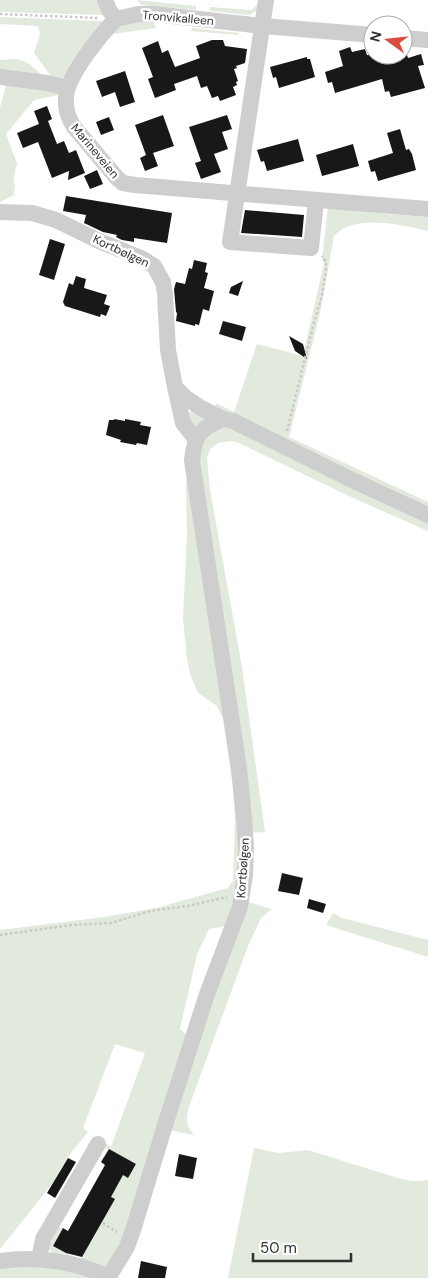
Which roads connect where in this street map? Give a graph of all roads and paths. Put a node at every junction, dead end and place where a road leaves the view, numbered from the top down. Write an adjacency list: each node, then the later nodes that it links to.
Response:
1 (105, 0): 4 (street)
2 (266, 0): 5 (street)
3 (0, 14): 4 (path)
4 (116, 20): 5 (street, Tronvikalleen); 10 (street, Marineveien)
5 (263, 26): 6 (street, Tronvikalleen); 11 (street)
6 (363, 35)
7 (413, 39): 8 (street)
8 (428, 40)
9 (0, 77): 10 (street)
10 (68, 88): 11 (street, Marineveien)
11 (238, 193): 12 (street, Marineveien); 15 (street)
12 (316, 200): 13 (street, Marineveien); 15 (street)
13 (428, 209)
14 (0, 212): 16 (street, Kortbølgen)
15 (311, 248): 18 (path)
16 (175, 387): 17 (street); 19 (street, Kortbølgen)
17 (223, 419): 19 (street); 20 (street)
18 (286, 433)
19 (196, 440): 21 (street, Kortbølgen)
20 (428, 515)
21 (242, 894): 22 (path); 26 (street, Kortbølgen)
22 (0, 935)
23 (98, 1144): 24 (street)
24 (39, 1259): 25 (street, Kortbølgen); 26 (street, Kortbølgen)
25 (0, 1261)
26 (108, 1278)

